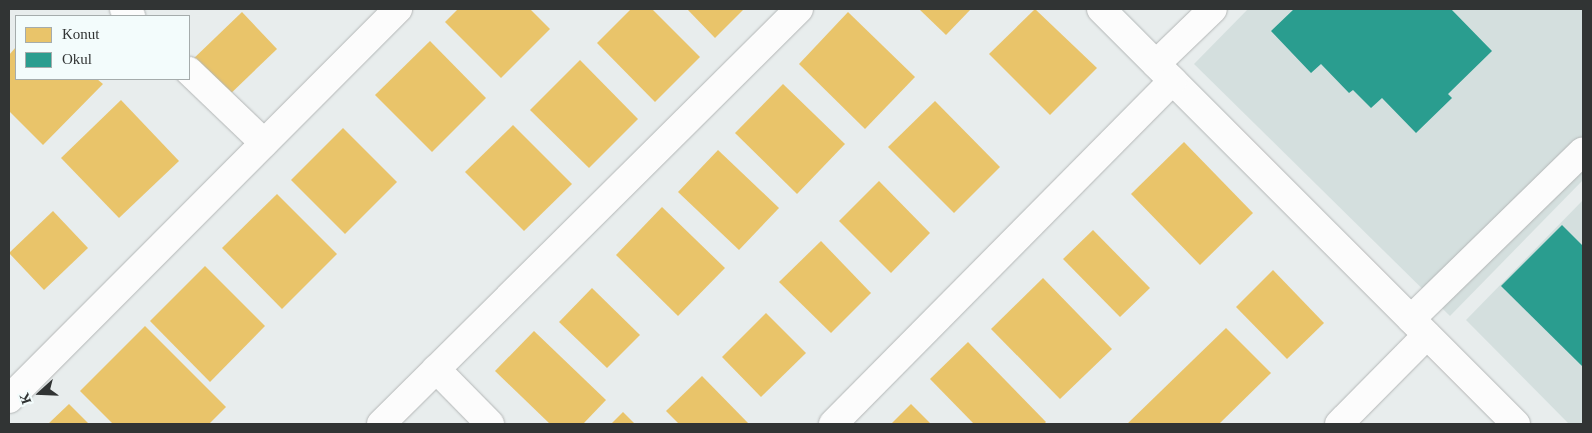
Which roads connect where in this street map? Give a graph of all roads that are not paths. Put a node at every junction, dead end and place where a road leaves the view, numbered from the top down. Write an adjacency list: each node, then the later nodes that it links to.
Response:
1 (398, 9): 7 (street)
2 (799, 9): 10 (street)
3 (1101, 9): 6 (street)
4 (1213, 9): 6 (street)
5 (190, 72): 7 (street)
6 (1165, 73): 9 (street); 14 (street)
7 (264, 142): 11 (street)
8 (1583, 151): 9 (street)
9 (1419, 327): 15 (street); 16 (street)
10 (436, 369): 12 (street); 13 (street)
11 (9, 399)
12 (381, 424)
13 (490, 424)
14 (833, 424)
15 (1339, 424)
16 (1516, 424)

